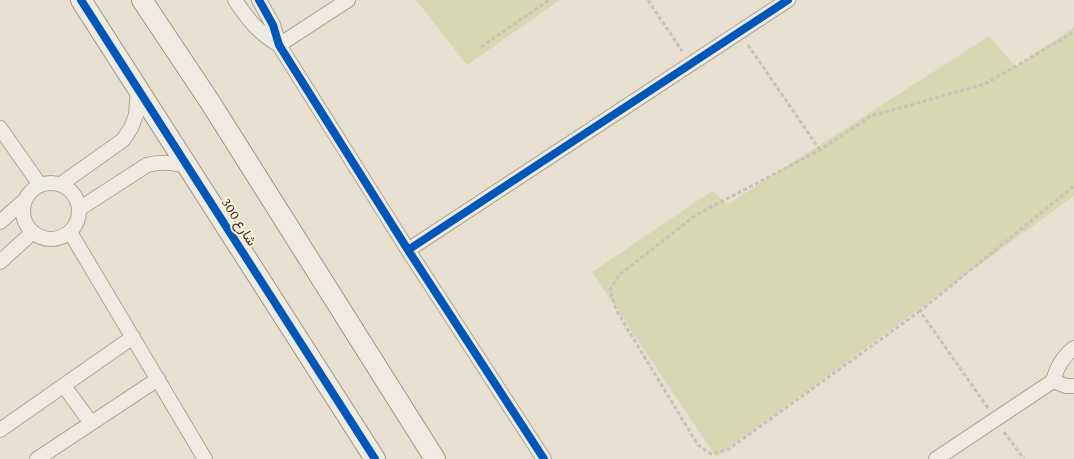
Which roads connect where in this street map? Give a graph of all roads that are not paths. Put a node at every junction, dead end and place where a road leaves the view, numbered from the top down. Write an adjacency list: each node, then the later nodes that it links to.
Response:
1 (82, 0): 8 (street, شارع 300)
2 (142, 0): 31 (street)
3 (235, 0): 7 (street)
4 (259, 0): 7 (street)
5 (348, 0): 7 (street)
6 (788, 0): 18 (street)
7 (279, 45): 18 (street)
8 (138, 87): 10 (street, شارع 300); 11 (street)
9 (0, 128): 12 (street)
10 (189, 166): 14 (street); 30 (street, شارع 300)
11 (61, 184): 12 (street); 14 (street)
12 (40, 185): 13 (street)
13 (25, 200): 15 (street); 16 (street)
14 (79, 209): 17 (street)
15 (0, 222)
16 (33, 232): 17 (street); 19 (street)
17 (70, 232): 20 (street)
18 (408, 250): 32 (street)
19 (0, 262)
20 (133, 337): 22 (street); 24 (street)
21 (1074, 348): 23 (street)
22 (158, 379): 26 (street); 29 (street)
23 (1053, 381): 25 (street); 33 (street)
24 (64, 386): 26 (street); 27 (street)
25 (1074, 386)
26 (91, 423): 28 (street)
27 (0, 430)
28 (37, 459)
29 (205, 459)
30 (375, 459)
31 (435, 459)
32 (544, 459)
33 (936, 459)

